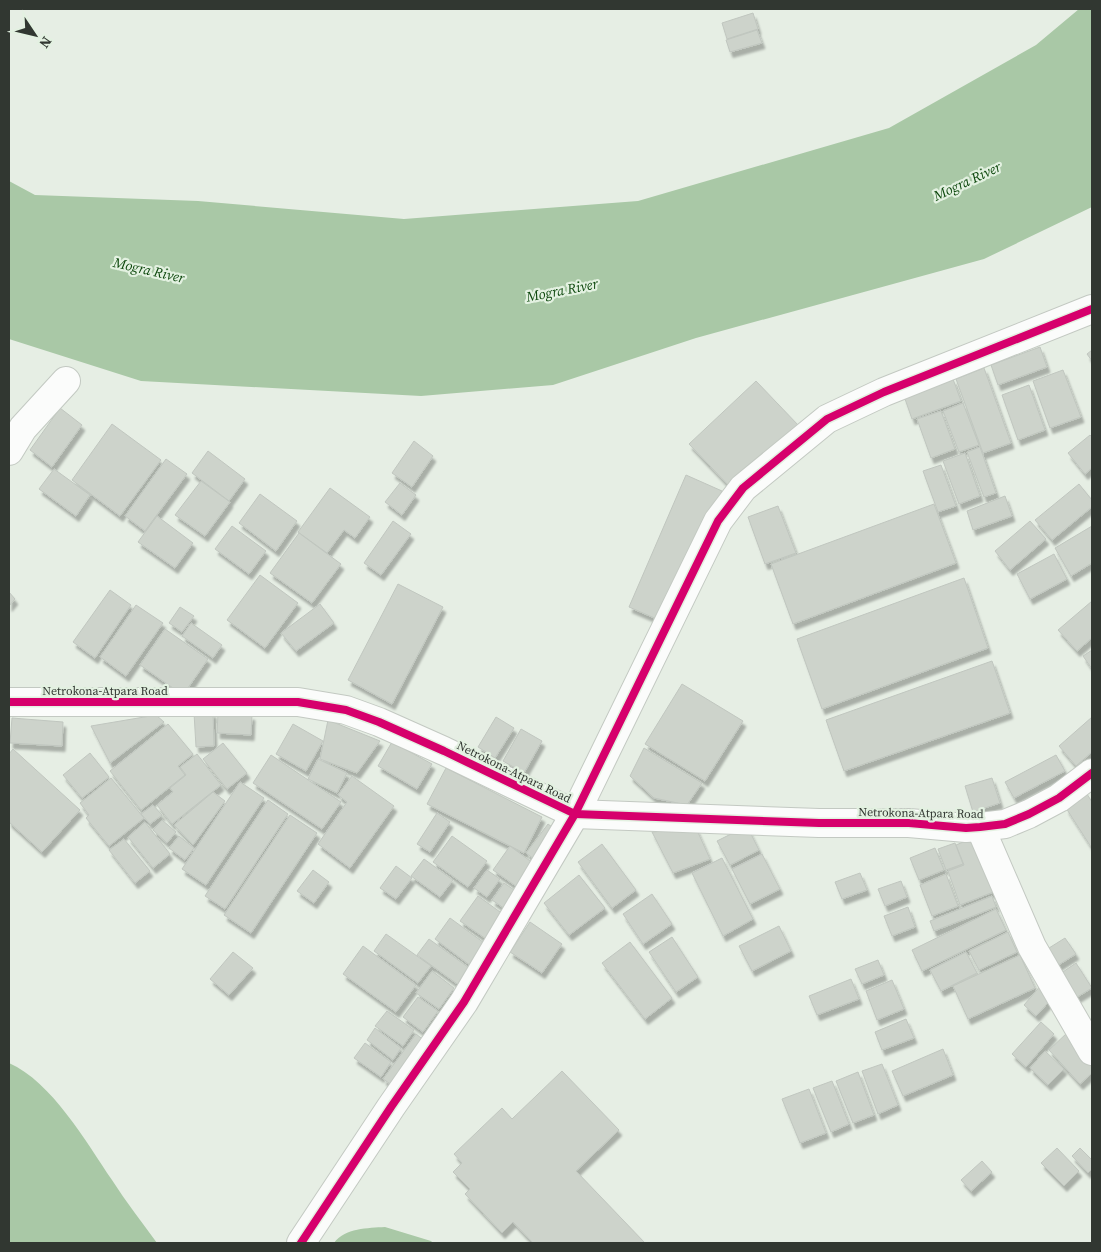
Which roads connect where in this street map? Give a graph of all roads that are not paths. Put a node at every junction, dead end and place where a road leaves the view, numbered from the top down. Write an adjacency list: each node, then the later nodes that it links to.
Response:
1 (1092, 308): 6 (street)
2 (66, 381): 3 (street)
3 (9, 451)
4 (9, 702): 6 (street, Netrokona-Atpara Road)
5 (1092, 773): 7 (street, Netrokona-Atpara Road)
6 (575, 814): 7 (street, Netrokona-Atpara Road); 9 (street)
7 (980, 827): 8 (street)
8 (1092, 1051)
9 (301, 1243)

